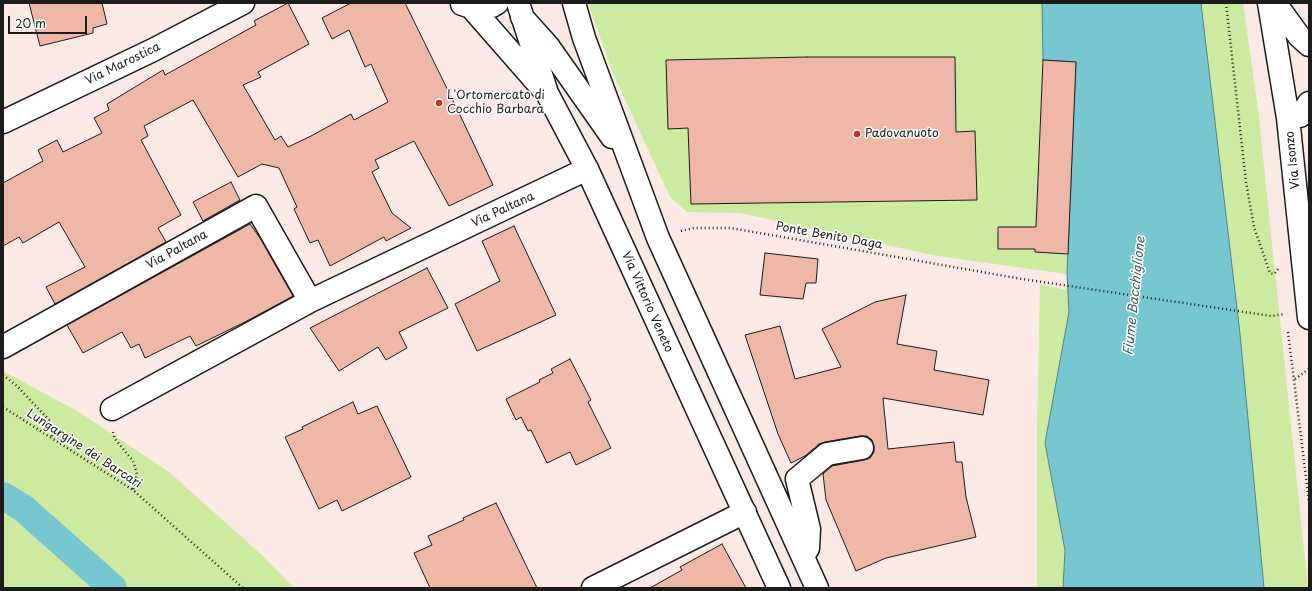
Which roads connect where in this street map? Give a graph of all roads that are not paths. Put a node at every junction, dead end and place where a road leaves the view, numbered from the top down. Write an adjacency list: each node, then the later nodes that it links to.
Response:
1 (243, 3): 12 (street, Via Marostica)
2 (497, 3): 6 (street)
3 (574, 3): 13 (street, Via Vittorio Veneto)
4 (1269, 3): 11 (street, Via Isonzo)
5 (1275, 3): 8 (street)
6 (466, 5): 9 (street, Via Vittorio Veneto)
7 (520, 10): 9 (street, Via Vittorio Veneto); 13 (street, Via Vittorio Veneto)
8 (1309, 45)
9 (547, 94): 14 (street, Via Vittorio Veneto)
10 (1309, 103): 11 (street)
11 (1288, 118): 16 (street, Via Isonzo)
12 (3, 121)
13 (631, 166): 21 (street, Via Vittorio Veneto)
14 (587, 169): 15 (street, Via Paltana); 20 (street, Via Vittorio Veneto)
15 (310, 301): 17 (street, Via Paltana); 18 (street, Via Paltana)
16 (1309, 318)
17 (3, 347)
18 (112, 409)
19 (862, 448): 21 (street)
20 (745, 512): 22 (street); 23 (street, Via Vittorio Veneto)
21 (803, 556): 24 (street, Via Vittorio Veneto)
22 (593, 588)
23 (779, 588)
24 (817, 588)

